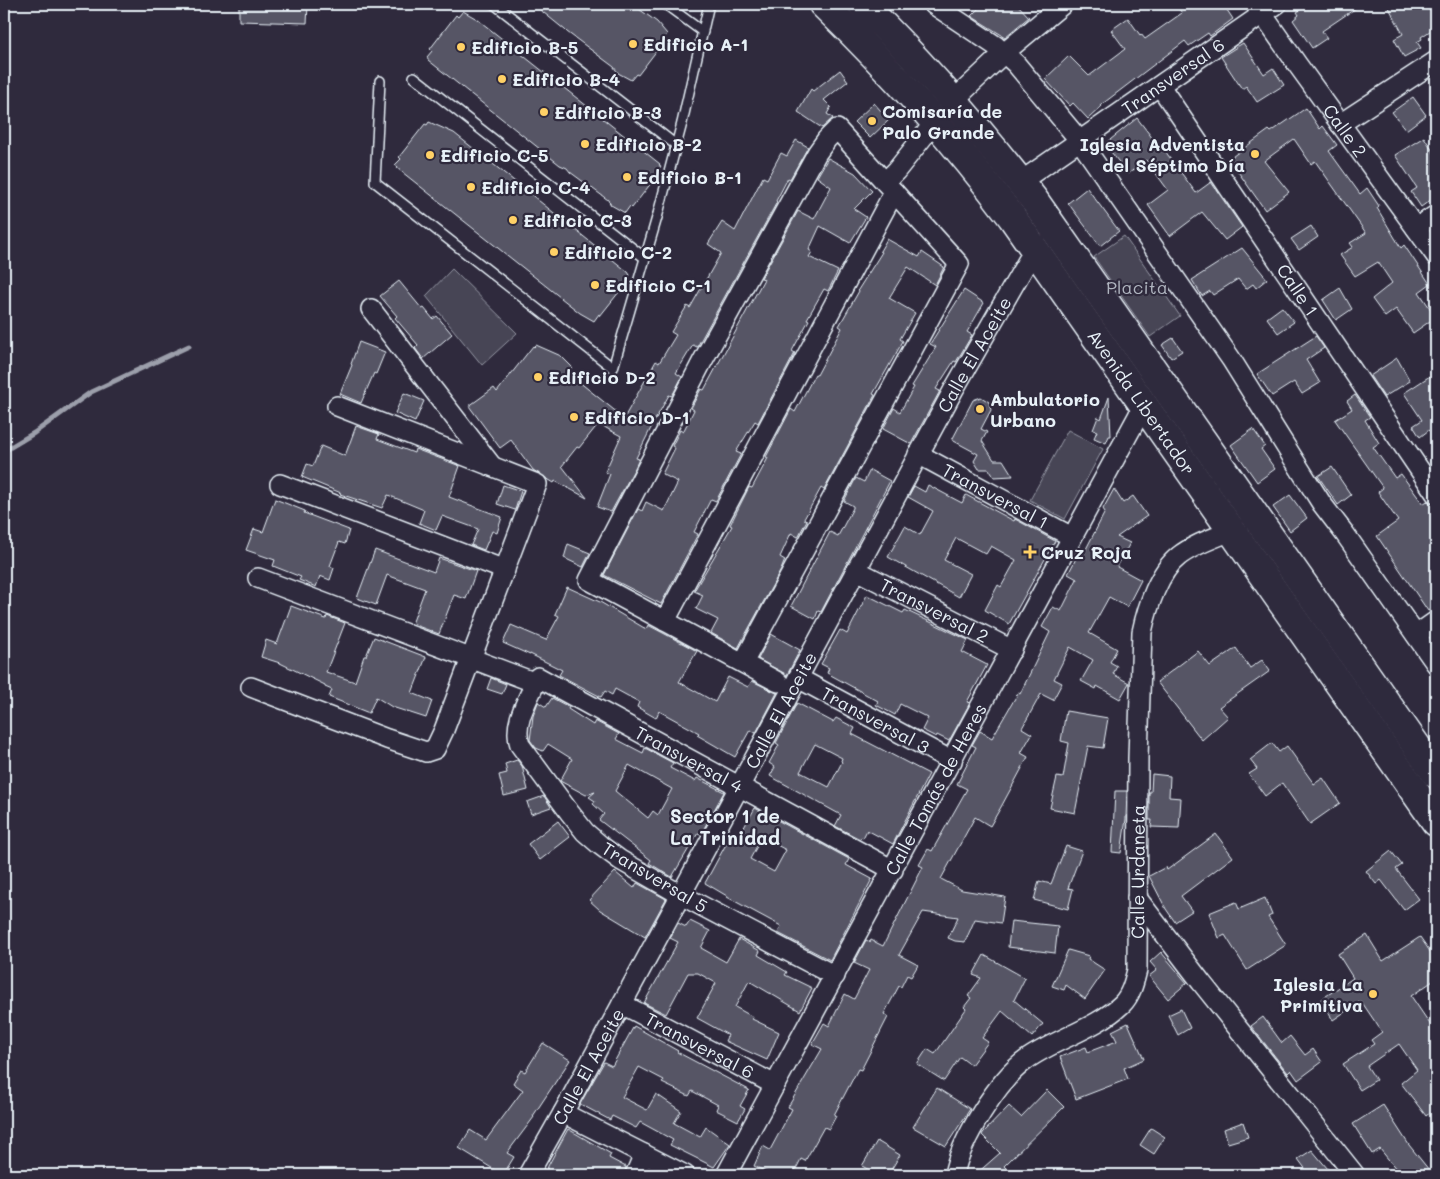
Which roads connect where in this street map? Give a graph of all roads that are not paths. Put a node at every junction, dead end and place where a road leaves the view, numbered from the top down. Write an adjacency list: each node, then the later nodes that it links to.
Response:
1 (494, 4): 19 (lane)
2 (664, 4): 9 (lane)
3 (709, 4): 9 (lane)
4 (823, 4): 16 (main road, Avenida Libertador)
5 (862, 4): 15 (main road, Avenida Libertador)
6 (933, 4): 10 (street)
7 (1063, 4): 10 (street)
8 (1265, 7): 14 (street, Transversal 6); 17 (street, Calle 2)
9 (703, 32): 19 (lane)
10 (1004, 53): 15 (street); 18 (street)
11 (1436, 61): 17 (street)
12 (414, 77): 26 (lane)
13 (380, 81): 26 (lane)
14 (1160, 86): 18 (street, Transversal 6); 33 (street, Calle 1)
15 (953, 101): 16 (main road); 20 (main road, Avenida Libertador)
16 (935, 122): 21 (street); 24 (main road, Avenida Libertador)
17 (1340, 124): 23 (street, Calle 2)
18 (1080, 141): 20 (street, Transversal 6); 41 (street)
19 (676, 145): 26 (lane)
20 (1020, 182): 51 (main road, Avenida Libertador)
21 (889, 187): 39 (street); 39 (street); 44 (street)
22 (1436, 215): 23 (street)
23 (1416, 228): 25 (street, Calle 2)
24 (1034, 248): 28 (main road, Avenida Libertador); 30 (street, Calle El Aceite)
25 (1436, 256)
26 (645, 258)
27 (371, 309): 31 (street)
28 (1144, 405): 34 (main road, Avenida Libertador); 35 (street, Calle Tomás de Heres)
29 (337, 406): 31 (street)
30 (918, 454): 35 (street, Transversal 1); 37 (street, Calle El Aceite)
31 (493, 467): 36 (street)
32 (280, 484): 36 (street)
33 (1436, 494)
34 (1232, 530): 53 (main road, Avenida Libertador); 56 (street, Calle Urdaneta)
35 (1072, 537): 42 (street, Calle Tomás de Heres)
36 (505, 570): 43 (street)
37 (856, 570): 42 (street, Transversal 2); 46 (street, Calle El Aceite)
38 (258, 578): 43 (street, Transversal 4)
39 (665, 621): 44 (street)
40 (1436, 622): 41 (street)
41 (1416, 635): 45 (street)
42 (1012, 650): 50 (street, Calle Tomás de Heres)
43 (471, 659): 47 (street, Transversal 4); 49 (street)
44 (743, 663): 48 (street)
45 (1436, 664)
46 (798, 678): 50 (street, Transversal 3); 52 (street, Calle El Aceite)
47 (537, 680): 52 (street, Transversal 4); 55 (street, Transversal 5)
48 (778, 682)
49 (251, 687)
50 (952, 762): 54 (street, Calle Tomás de Heres)
51 (1436, 774)
52 (740, 786): 54 (street, Transversal 4); 55 (street, Calle El Aceite)
53 (1436, 822)
54 (893, 870): 57 (street, Calle Tomás de Heres)
55 (681, 895): 57 (street, Transversal 5); 58 (street, Calle El Aceite)
56 (1137, 898): 66 (street, Calle Urdaneta); 67 (street)
57 (835, 976): 59 (street, Calle Tomás de Heres)
58 (622, 1004): 59 (street, Transversal 6); 60 (street, Calle El Aceite)
59 (776, 1086): 65 (street, Calle Tomás de Heres)
60 (563, 1113): 61 (street); 62 (street, Calle El Aceite)
61 (644, 1154): 63 (street); 64 (street)
62 (528, 1175)
63 (634, 1175)
64 (685, 1175)
65 (726, 1175)
66 (954, 1175)
67 (1355, 1175)

